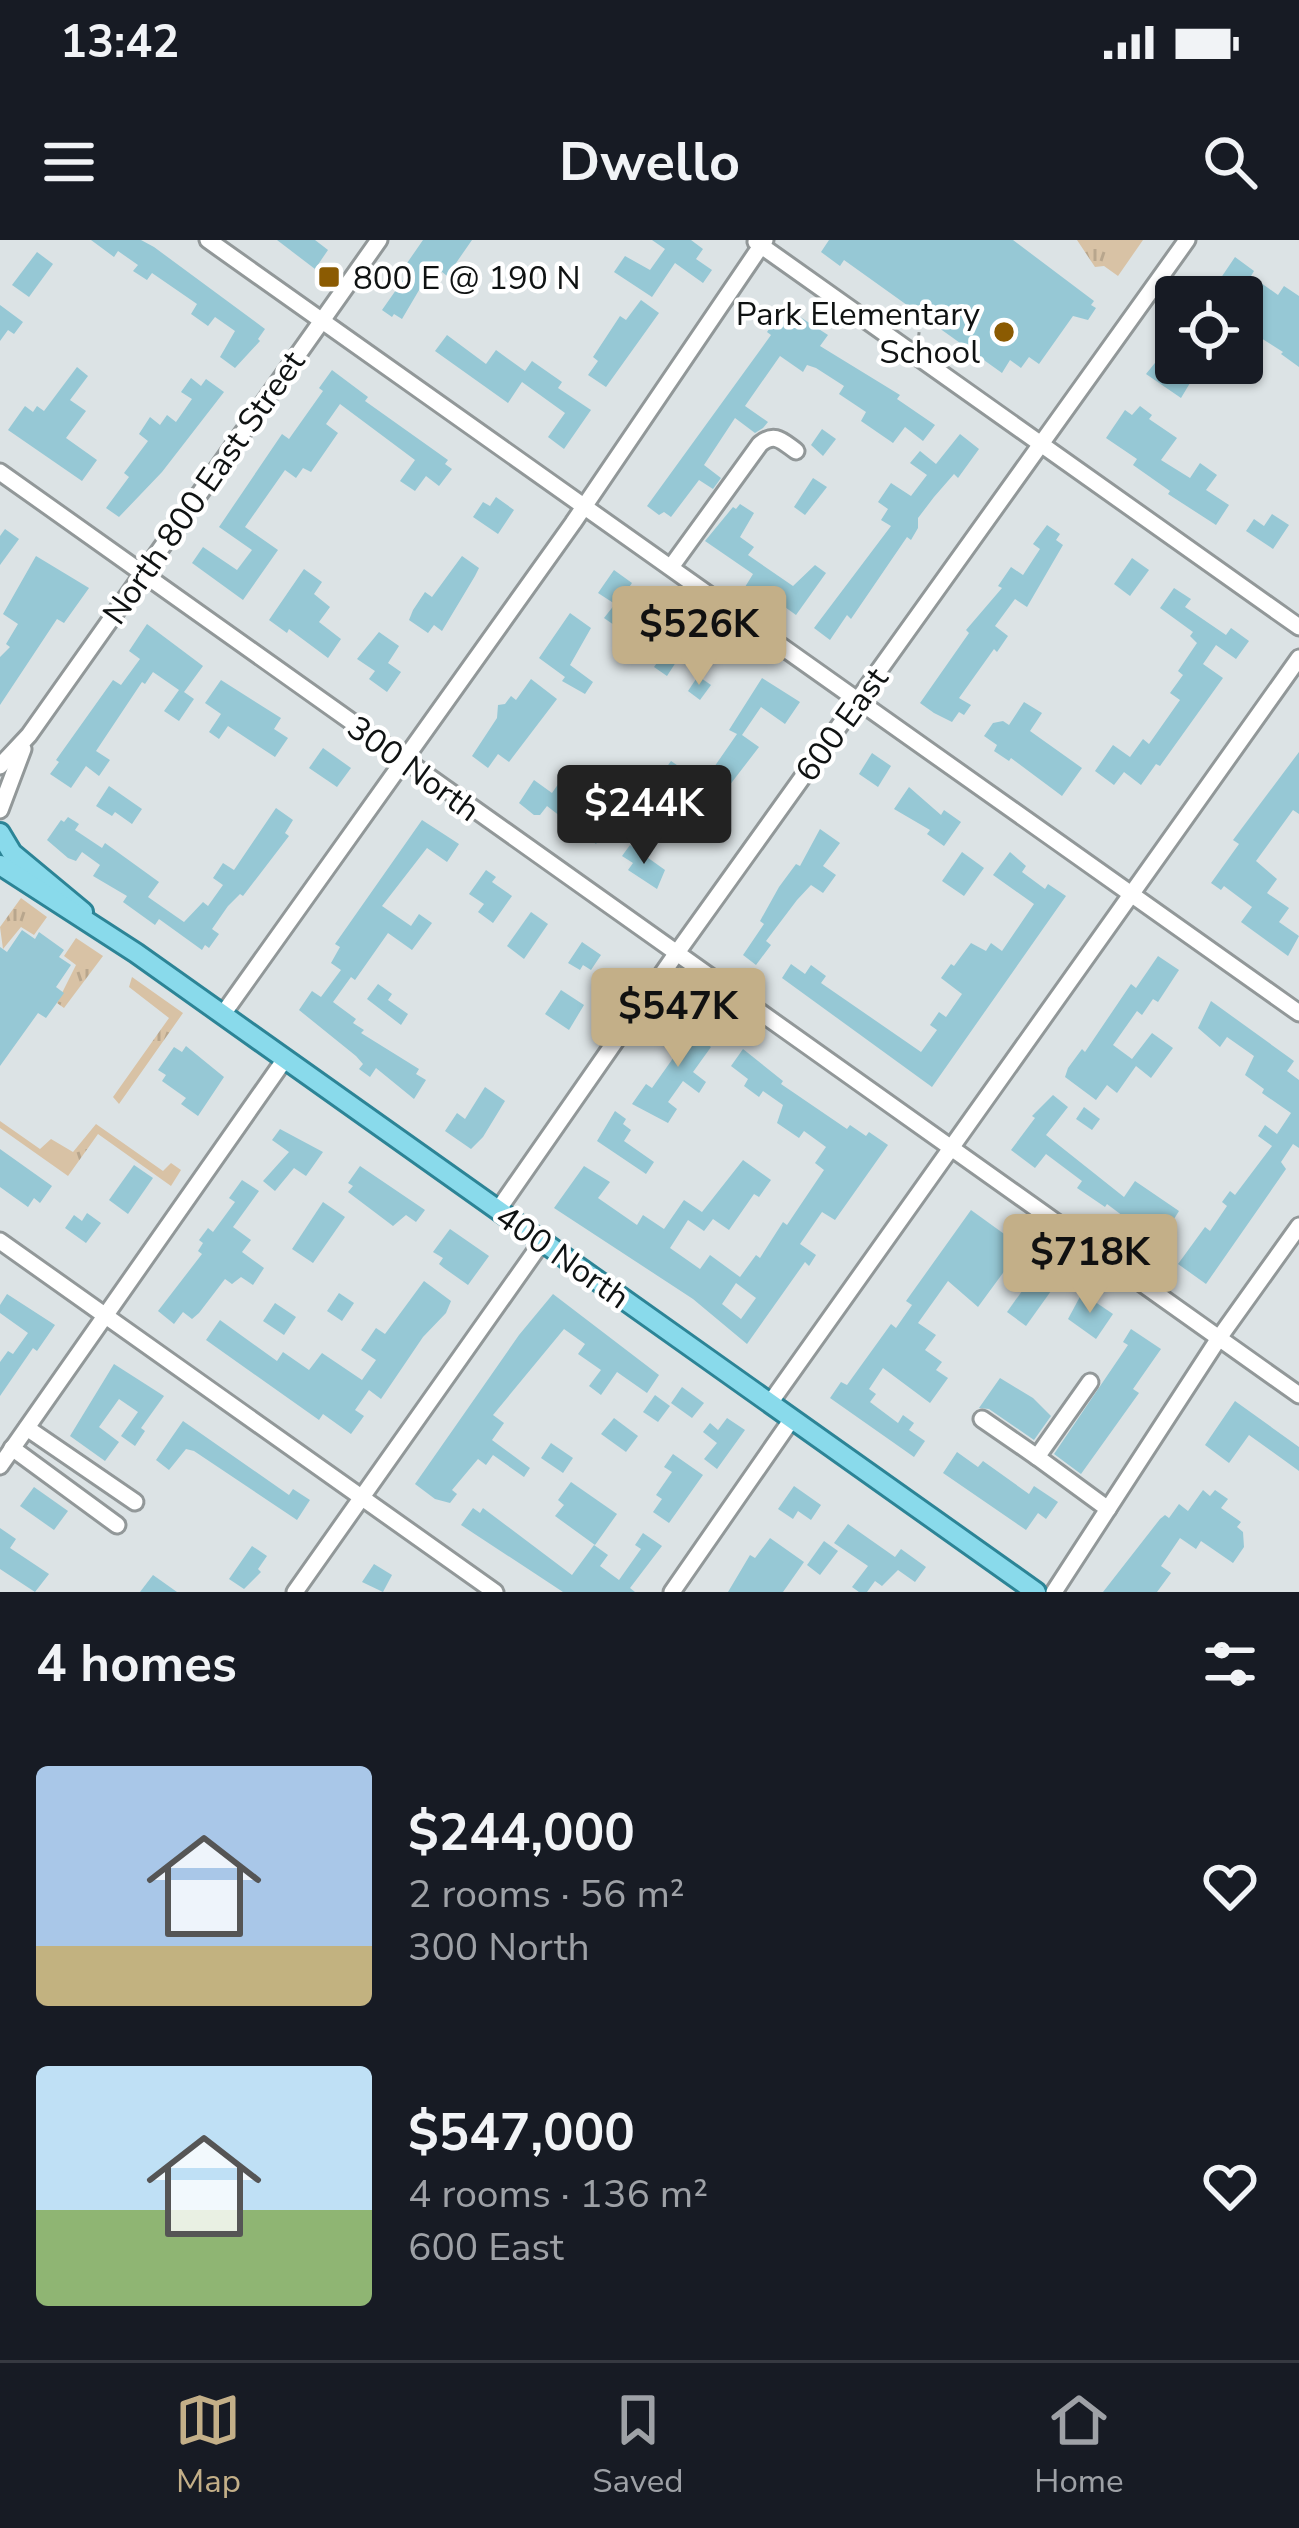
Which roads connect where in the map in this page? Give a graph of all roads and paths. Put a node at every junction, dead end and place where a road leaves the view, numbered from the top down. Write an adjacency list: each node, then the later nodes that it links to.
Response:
1 (208, 240): 5 (street)
2 (379, 240): 5 (street, North 800 East Street)
3 (1187, 240): 8 (street, 600 East)
4 (760, 242): 8 (street); 11 (street)
5 (322, 320): 11 (street); 13 (street, North 800 East Street)
6 (920, 325): 7 (path)
7 (918, 343)
8 (1042, 444): 14 (street); 16 (street, 600 East)
9 (796, 451): 12 (street)
10 (0, 472): 13 (street, 300 North)
11 (585, 505): 12 (street); 18 (street)
12 (671, 567): 16 (street)
13 (143, 572): 17 (street, North 800 East Street); 18 (street, 300 North)
14 (1299, 626)
15 (1299, 658): 23 (street)
16 (859, 700): 23 (street); 25 (street, 600 East)
17 (29, 735): 19 (street); 20 (street)
18 (404, 761): 25 (street, 300 North); 27 (street)
19 (0, 766)
20 (0, 810)
21 (0, 833): 24 (main road)
22 (0, 866): 24 (main road)
23 (1133, 896): 26 (street); 29 (street)
24 (89, 920): 27 (main road, 400 North)
25 (676, 954): 29 (street, 300 North); 30 (street, 600 East)
26 (1299, 1013)
27 (223, 1014): 28 (main road, 400 North)
28 (285, 1059): 30 (main road, 400 North); 34 (street)
29 (949, 1149): 35 (street, 300 North); 38 (street)
30 (498, 1210): 33 (main road, 400 North)
31 (1299, 1226): 35 (street)
32 (0, 1241): 34 (street)
33 (542, 1241): 38 (main road, 400 North); 45 (street)
34 (105, 1315): 41 (street); 45 (street)
35 (1220, 1338): 37 (street, 300 North); 47 (street)
36 (1090, 1382): 43 (street)
37 (1299, 1394)
38 (770, 1403): 39 (main road, 400 North)
39 (792, 1419): 51 (street); 52 (main road, 400 North)
40 (982, 1419): 43 (street)
41 (27, 1428): 42 (street); 46 (street)
42 (12, 1448): 44 (street); 48 (street)
43 (1036, 1457): 47 (street)
44 (0, 1466)
45 (361, 1498): 49 (street); 50 (street)
46 (135, 1502)
47 (1108, 1509): 53 (street)
48 (117, 1525)
49 (295, 1592)
50 (495, 1592)
51 (672, 1592)
52 (1036, 1592)
53 (1054, 1592)

